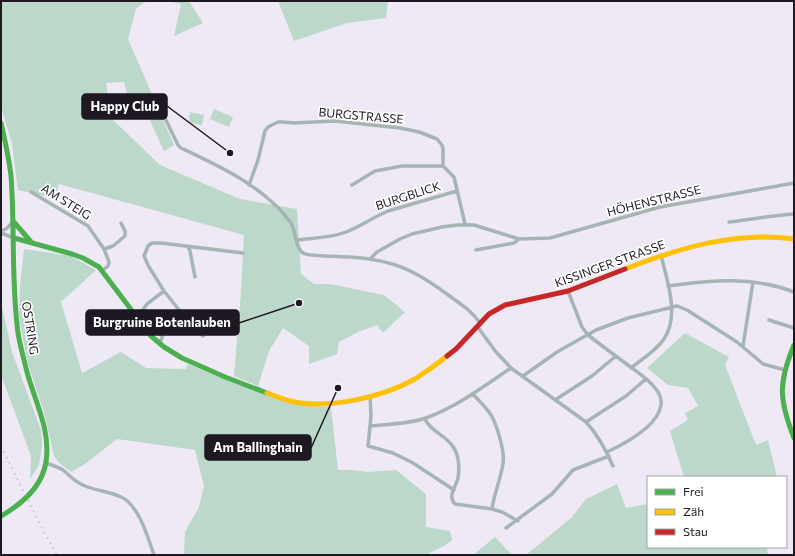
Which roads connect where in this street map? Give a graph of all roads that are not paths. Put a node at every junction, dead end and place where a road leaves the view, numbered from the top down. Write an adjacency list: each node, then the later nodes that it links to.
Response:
1 (159, 102): 6 (street)
2 (1, 122): 10 (street, OSTRING)
3 (443, 166): 5 (street); 6 (street, BURGSTRASSE); 7 (street)
4 (794, 183): 16 (street, HÖHENSTRASSE)
5 (352, 184)
6 (249, 185): 18 (street)
7 (457, 191): 13 (street); 18 (street, BURGBLICK)
8 (31, 192): 21 (street, AM STEIG)
9 (794, 214): 11 (street)
10 (13, 221): 14 (street); 15 (street, OSTRING); 19 (street)
11 (729, 222)
12 (121, 223): 21 (street)
13 (465, 224): 16 (street, HÖHENSTRASSE); 25 (street, HÖHENSTRASSE)
14 (1, 232): 15 (street)
15 (14, 238): 19 (street, KISSINGER STRASSE); 56 (street, OSTRING)
16 (519, 239): 22 (street, HÖHENSTRASSE)
17 (794, 239): 24 (street, KISSINGER STRASSE)
18 (297, 240): 25 (street)
19 (33, 244): 26 (street, KISSINGER STRASSE)
20 (188, 247): 23 (street); 27 (street); 30 (street)
21 (104, 249): 26 (street, AM STEIG)
22 (476, 250)
23 (243, 253)
24 (661, 255): 29 (street); 31 (street, KISSINGER STRASSE)
25 (370, 258): 35 (street)
26 (102, 271): 39 (street, KISSINGER STRASSE)
27 (195, 277)
28 (752, 282): 29 (street); 32 (street); 41 (street)
29 (668, 286): 33 (street)
30 (164, 291): 38 (street); 39 (street)
31 (568, 291): 35 (street, KISSINGER STRASSE); 37 (street)
32 (794, 292)
33 (671, 308): 37 (street); 41 (street); 44 (street)
34 (769, 320): 36 (street)
35 (478, 324): 43 (street); 49 (street, KISSINGER STRASSE)
36 (794, 328)
37 (588, 335): 42 (street); 46 (street)
38 (203, 336)
39 (159, 343): 49 (street, KISSINGER STRASSE)
40 (794, 345): 45 (street)
41 (743, 346): 45 (street)
42 (616, 356): 44 (street); 50 (street)
43 (511, 368): 46 (street); 48 (street)
44 (632, 368): 47 (street)
45 (785, 370): 54 (street)
46 (523, 376): 50 (street)
47 (646, 379): 52 (street); 55 (street)
48 (473, 394): 51 (street); 59 (street)
49 (370, 396): 53 (street)
50 (555, 400): 52 (street)
51 (425, 419): 53 (street); 58 (street)
52 (586, 422): 55 (street)
53 (371, 426): 58 (street)
54 (794, 438)
55 (608, 454): 57 (street); 61 (street)
56 (46, 463): 60 (street, OSTRING); 63 (street)
57 (613, 466)
58 (454, 490): 59 (street)
59 (492, 509): 61 (street)
60 (1, 516)
61 (518, 520): 62 (street)
62 (506, 528)
63 (154, 555)

